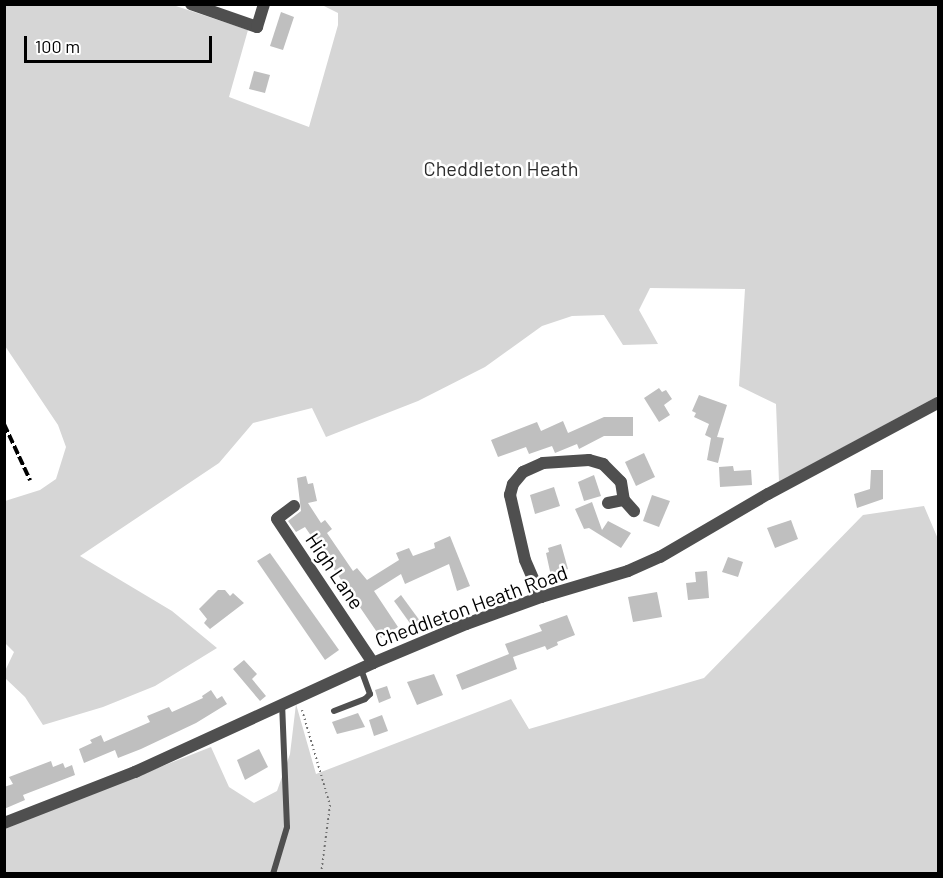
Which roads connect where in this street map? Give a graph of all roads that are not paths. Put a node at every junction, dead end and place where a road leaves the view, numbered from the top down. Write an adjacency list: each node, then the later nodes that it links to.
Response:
1 (191, 4): 2 (street)
2 (264, 4)
3 (939, 403): 8 (street, Cheddleton Heath Road)
4 (624, 500): 5 (street); 7 (street); 8 (street)
5 (608, 503)
6 (294, 506): 9 (street, High Lane)
7 (634, 511)
8 (541, 597): 9 (street, Cheddleton Heath Road)
9 (374, 663): 10 (street, Cheddleton Heath Road)
10 (361, 668): 11 (street, Cheddleton Heath Road); 12 (lane)
11 (282, 704): 13 (street, Cheddleton Heath Road); 14 (lane)
12 (334, 711)
13 (4, 823)
14 (273, 873)

